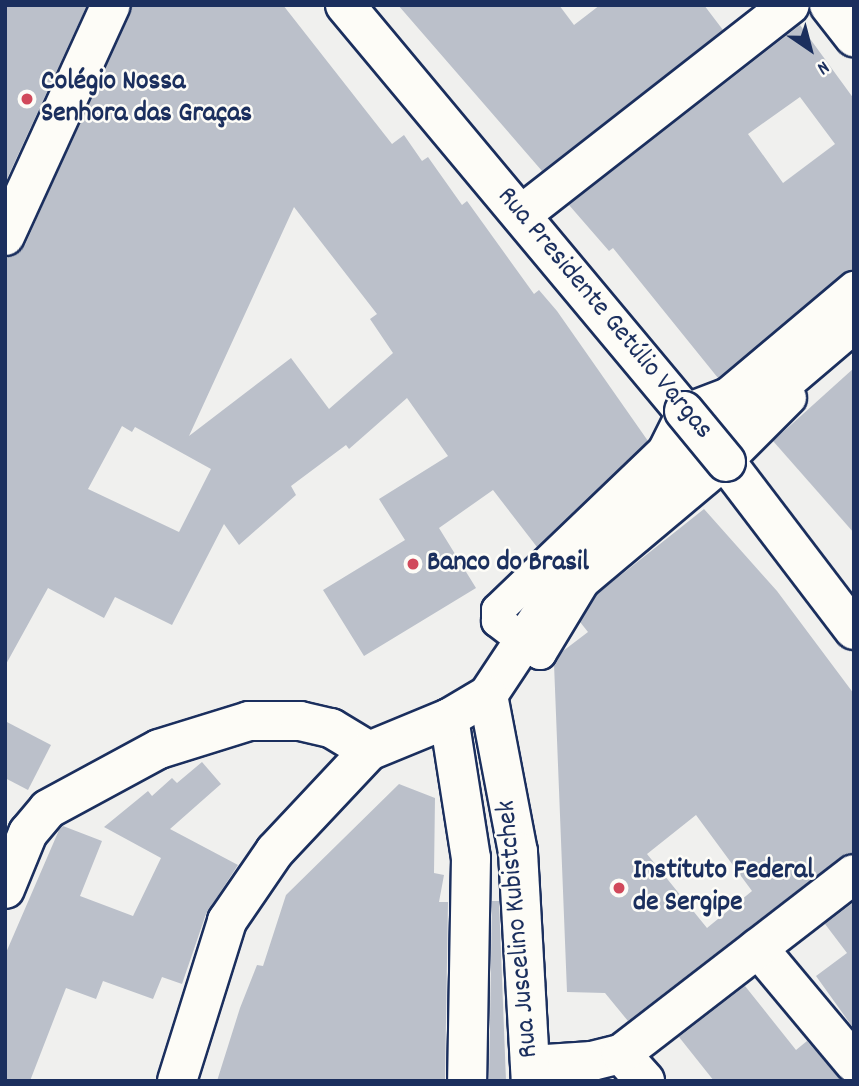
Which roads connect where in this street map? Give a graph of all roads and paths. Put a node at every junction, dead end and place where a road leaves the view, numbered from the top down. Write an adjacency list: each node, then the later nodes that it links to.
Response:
1 (111, 5): 7 (street)
2 (345, 5): 6 (street, Rua Presidente Getúlio Vargas)
3 (829, 5): 5 (street)
4 (765, 12): 6 (street)
5 (854, 37)
6 (521, 215): 11 (street, Rua Presidente Getúlio Vargas)
7 (5, 236)
8 (854, 288): 11 (street)
9 (854, 323): 12 (street)
10 (854, 336): 12 (street)
11 (684, 411): 12 (street, Rua Presidente Getúlio Vargas, bridge); 14 (street)
12 (724, 447): 13 (street, Rua Presidente Getúlio Vargas); 14 (street)
13 (854, 630)
14 (525, 641): 15 (street)
15 (488, 695): 16 (street); 18 (street, Rua Juscelino Kubistchek)
16 (449, 718): 17 (street); 19 (street, Rua Juscelino Kubistchek)
17 (369, 751): 21 (street); 26 (street)
18 (519, 852): 19 (street); 25 (street, Rua Juscelino Kubistchek)
19 (471, 858): 27 (street, Rua Juscelino Kubistchek)
20 (854, 874): 22 (street)
21 (5, 889)
22 (758, 948): 23 (street); 24 (street)
23 (854, 1063)
24 (633, 1067): 25 (street)
25 (531, 1073)
26 (177, 1081)
27 (467, 1081)

